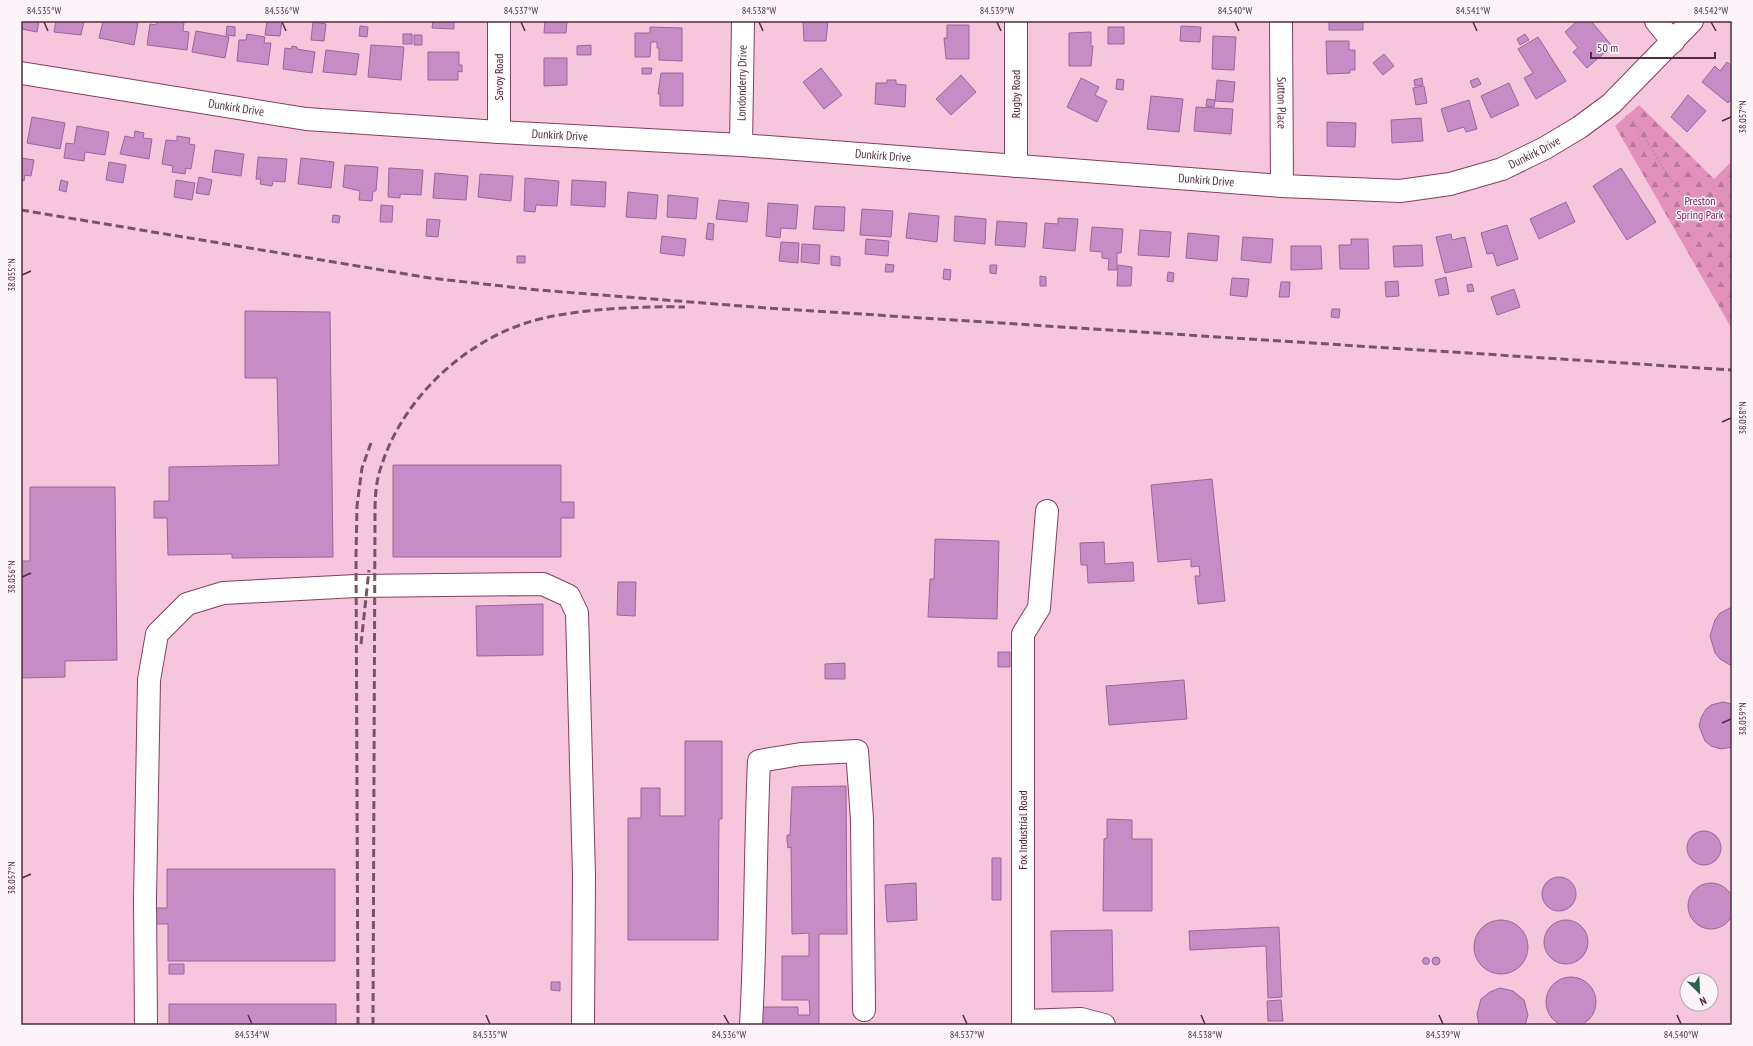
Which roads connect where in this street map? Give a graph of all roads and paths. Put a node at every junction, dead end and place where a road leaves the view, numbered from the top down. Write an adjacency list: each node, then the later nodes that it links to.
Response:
1 (499, 21): 10 (street, Savoy Road)
2 (743, 21): 11 (street, Londonderry Drive)
3 (1016, 21): 12 (street, Rugby Road)
4 (1281, 21): 13 (street, Sutton Place)
5 (1656, 21): 7 (street)
6 (1692, 21): 7 (street, Dunkirk Drive)
7 (1673, 42): 9 (street, Dunkirk Drive)
8 (21, 73): 10 (street, Dunkirk Drive)
9 (1610, 104): 13 (street, Dunkirk Drive); 14 (path)
10 (499, 132): 11 (street, Dunkirk Drive)
11 (741, 145): 12 (street, Dunkirk Drive)
12 (1016, 166): 13 (street, Dunkirk Drive)
13 (1282, 186)
14 (1732, 217)
15 (1047, 511): 17 (street, Fox Industrial Road)
16 (864, 1010): 20 (street)
17 (1023, 1023): 21 (street)
18 (146, 1025): 19 (street)
19 (583, 1025)
20 (751, 1025)
21 (1104, 1025)

